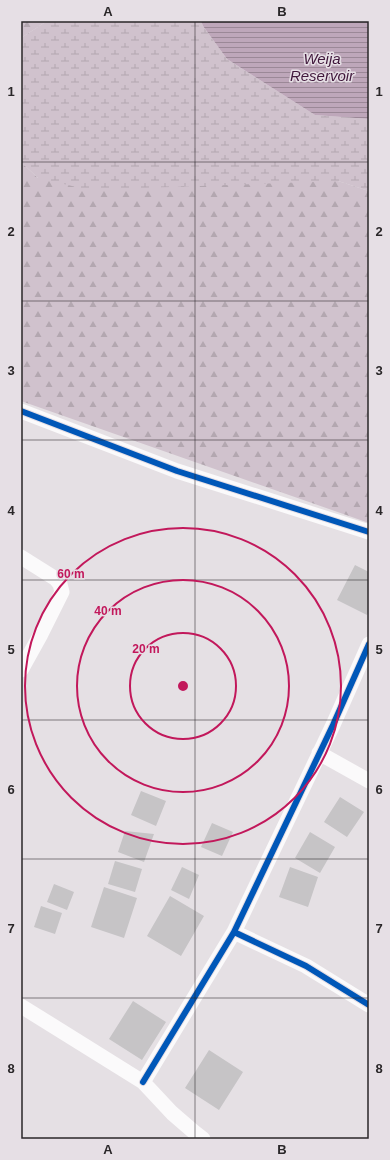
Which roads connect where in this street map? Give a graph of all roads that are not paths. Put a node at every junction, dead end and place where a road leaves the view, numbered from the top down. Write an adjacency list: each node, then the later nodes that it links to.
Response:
1 (21, 411): 2 (street)
2 (369, 532)
3 (21, 558): 5 (street)
4 (369, 644): 6 (street)
5 (21, 670)
6 (319, 753): 7 (street); 8 (street)
7 (369, 781)
8 (234, 932): 9 (street); 11 (street)
9 (369, 1005)
10 (21, 1006): 11 (street)
11 (143, 1082): 12 (street)
12 (196, 1137)

